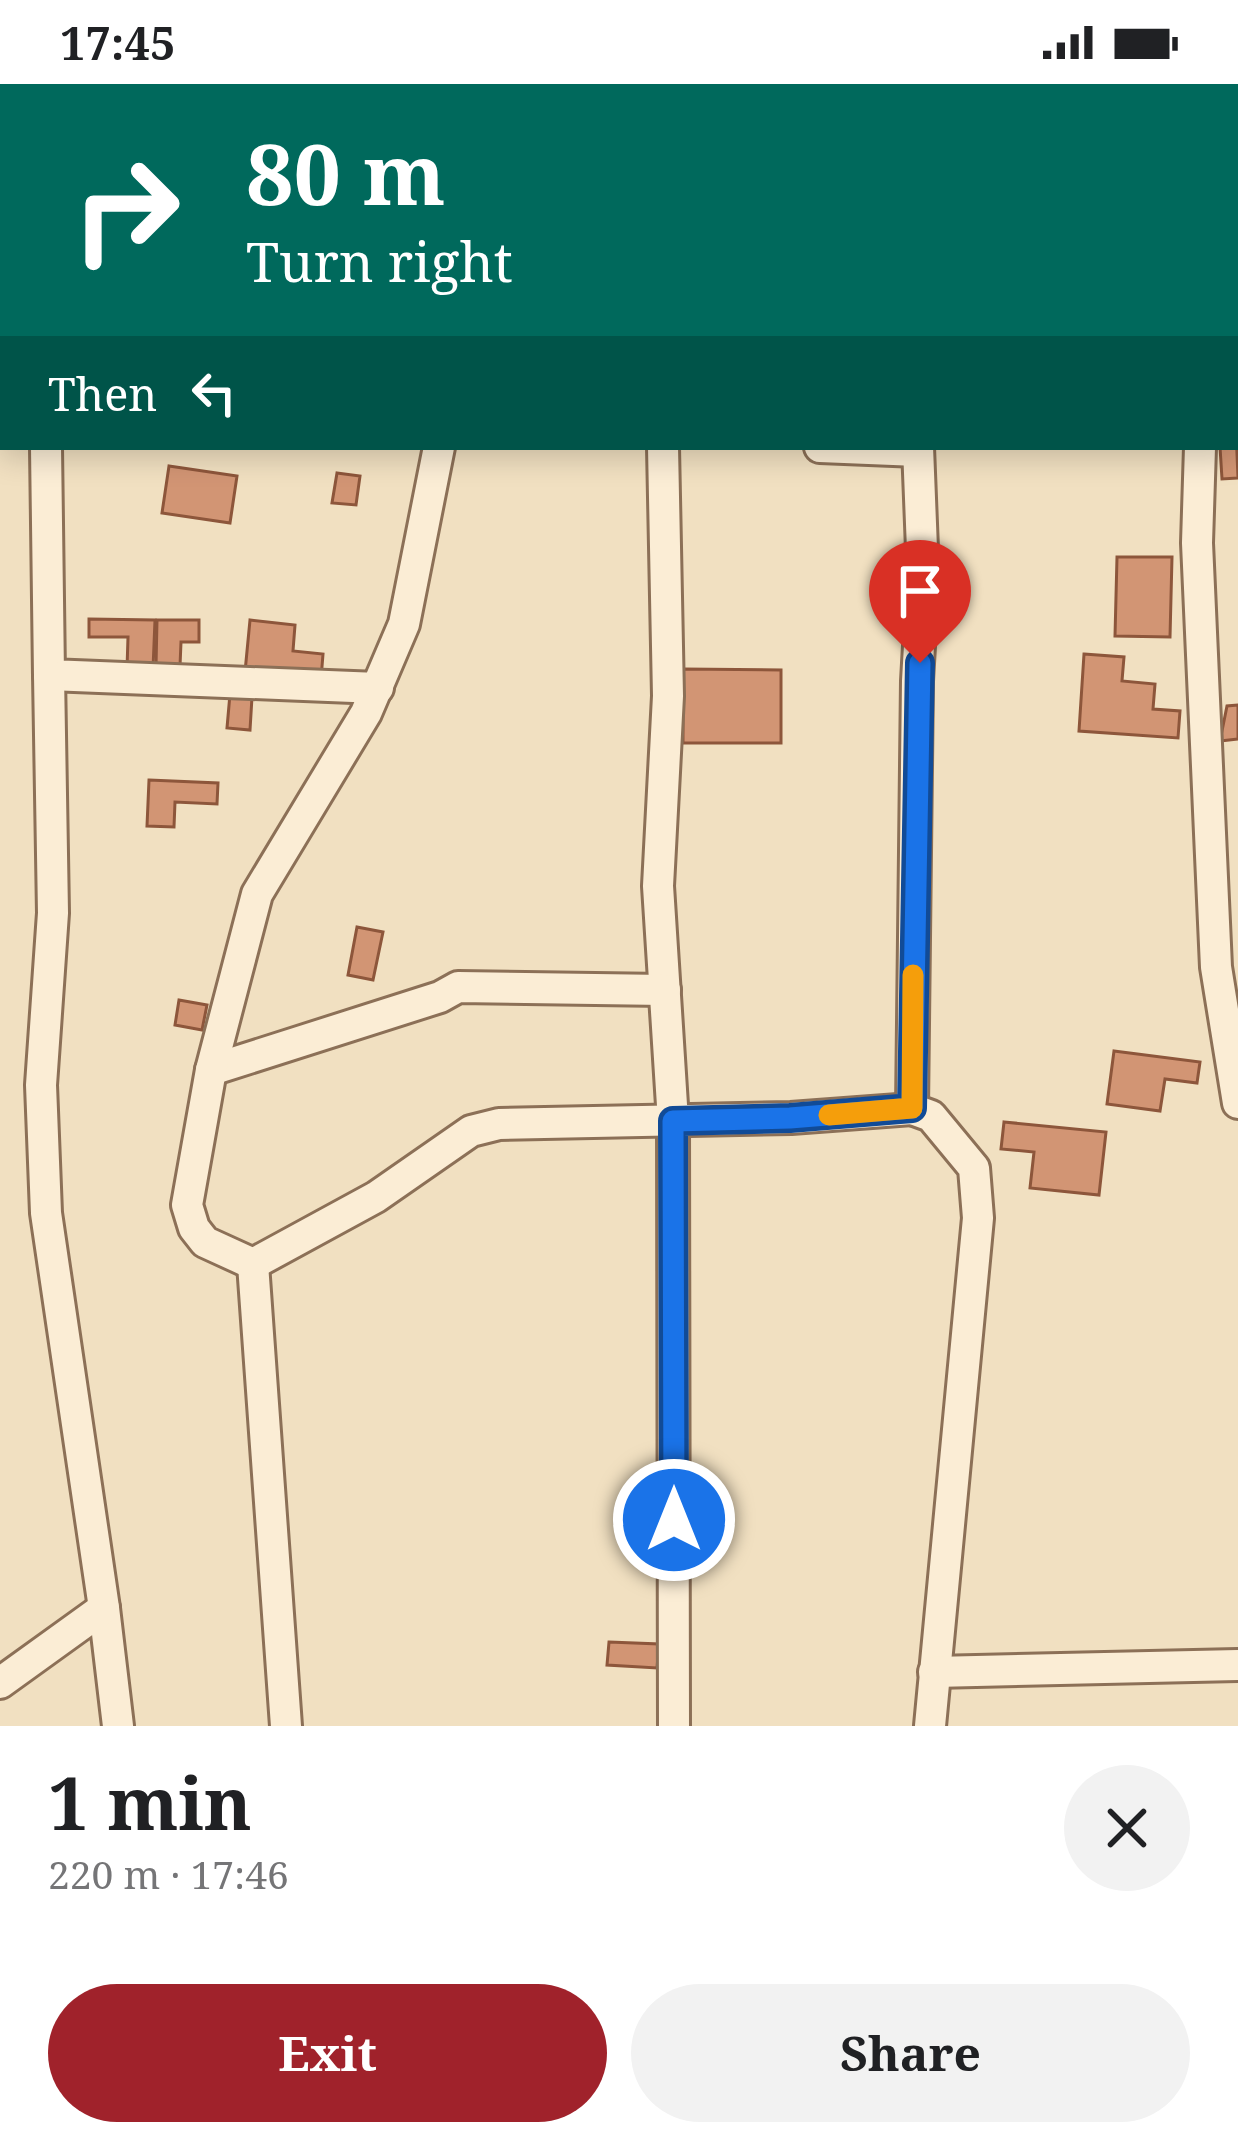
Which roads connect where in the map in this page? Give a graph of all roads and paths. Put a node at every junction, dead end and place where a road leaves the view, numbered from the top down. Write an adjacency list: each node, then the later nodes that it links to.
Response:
1 (46, 450): 6 (street)
2 (438, 450): 7 (street)
3 (662, 450): 8 (street)
4 (918, 450): 11 (street)
5 (1200, 450): 10 (street)
6 (49, 675): 7 (street); 14 (street)
7 (378, 688): 9 (street)
8 (665, 989): 9 (street); 12 (street)
9 (211, 1070): 13 (street)
10 (1238, 1102)
11 (912, 1108): 12 (street); 16 (street)
12 (673, 1121): 13 (street); 20 (street)
13 (253, 1264): 19 (street)
14 (104, 1608): 17 (street); 18 (street)
15 (1238, 1665): 16 (street)
16 (934, 1672): 21 (street)
17 (0, 1683)
18 (118, 1726)
19 (286, 1726)
20 (674, 1726)
21 (930, 1726)

